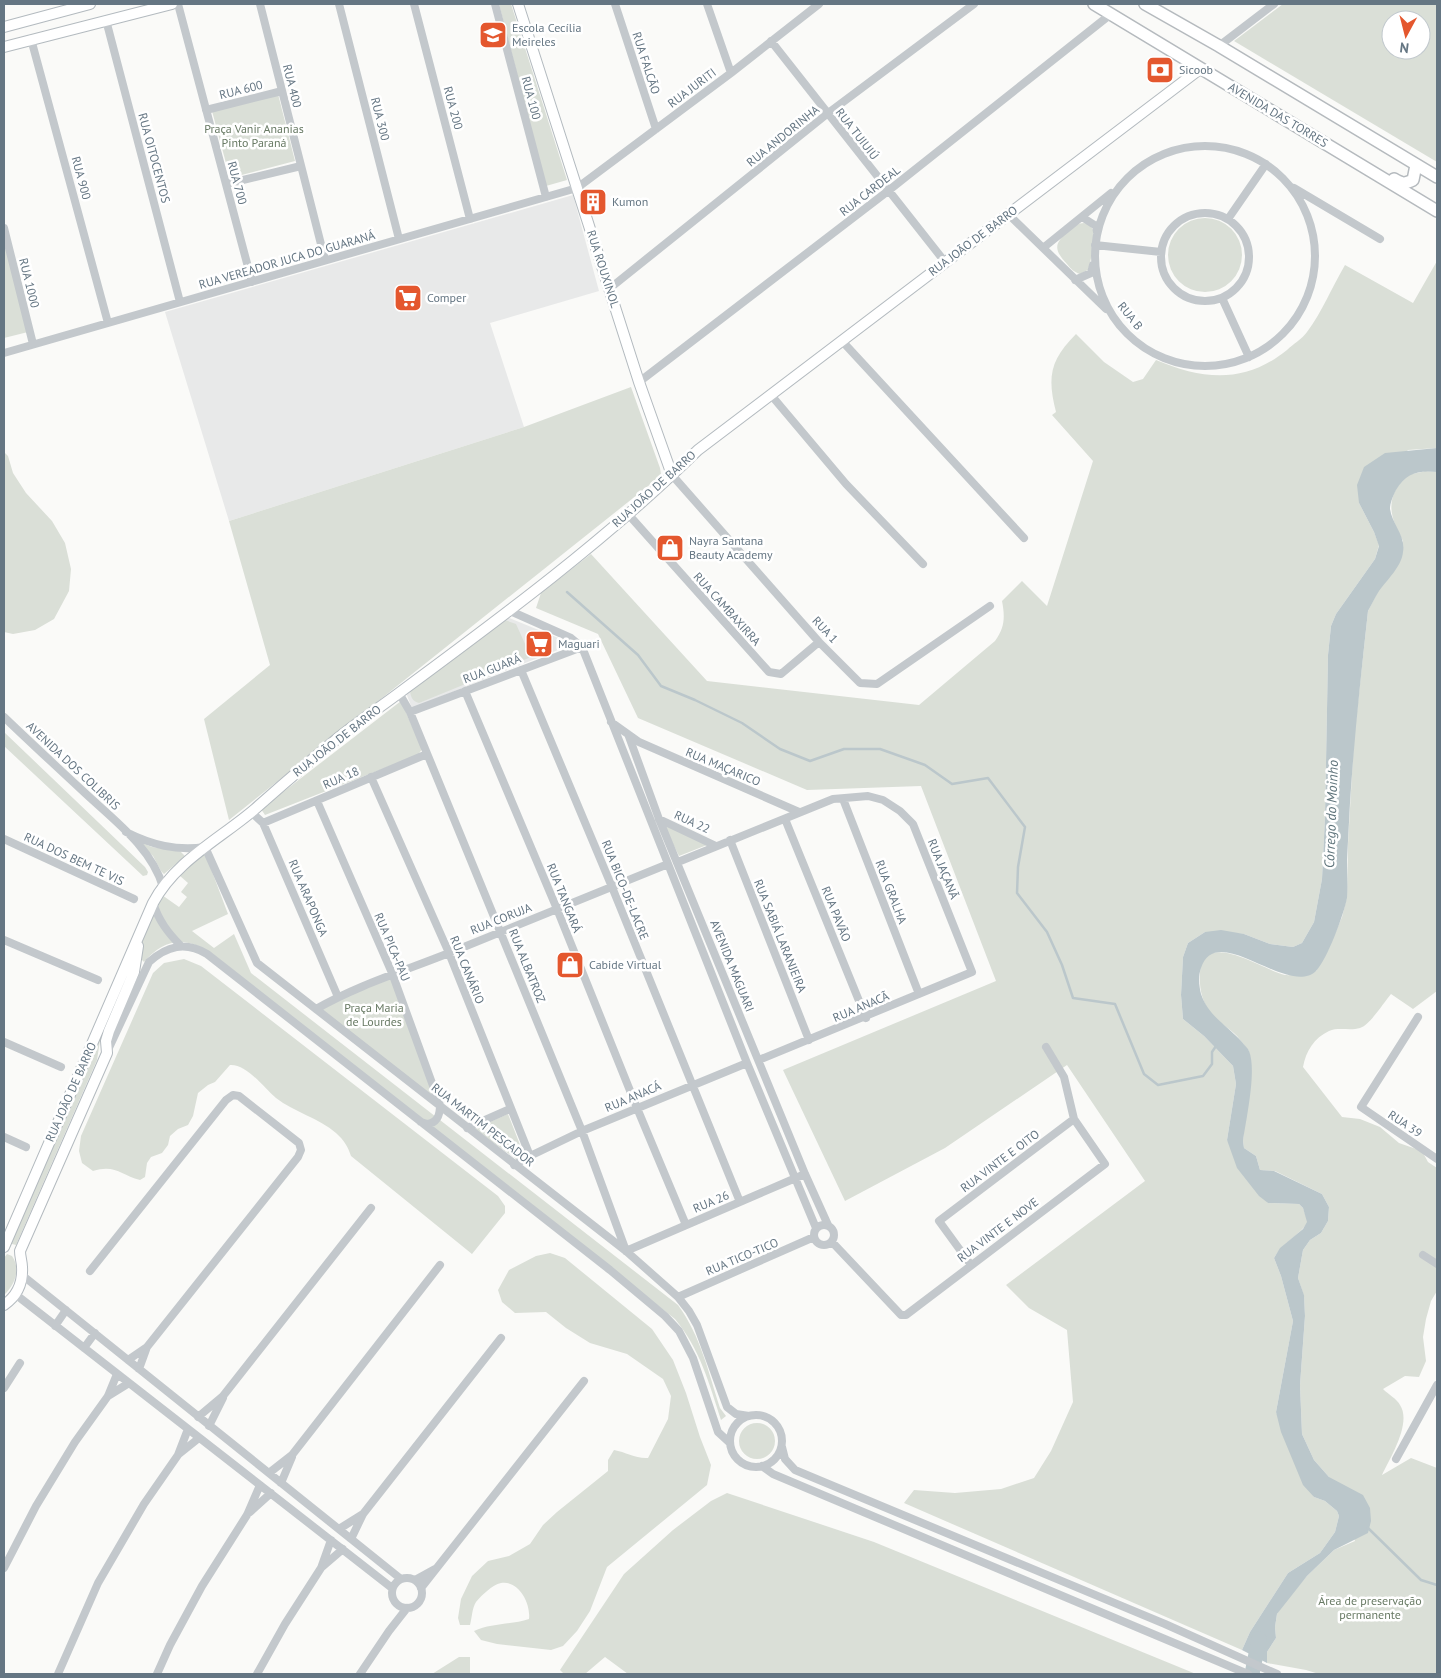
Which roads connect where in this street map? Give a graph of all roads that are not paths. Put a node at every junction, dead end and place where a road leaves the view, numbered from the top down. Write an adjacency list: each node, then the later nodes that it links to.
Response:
1 (90, 4): 20 (street)
2 (172, 4): 19 (street)
3 (178, 4): 28 (street, RUA 700)
4 (260, 4): 27 (street, RUA 400)
5 (339, 4): 49 (street, RUA 300)
6 (414, 4): 45 (street, RUA 200)
7 (495, 4): 41 (street, RUA 100)
8 (518, 4): 39 (street, RUA ROUXINOL)
9 (614, 4): 30 (street, RUA FALCÃO)
10 (707, 4): 26 (street)
11 (804, 4): 17 (street)
12 (819, 4): 17 (street, RUA JURITI)
13 (974, 4): 29 (street, RUA ANDORINHA)
14 (1094, 4): 18 (main road, AVENIDA DAS TORRES)
15 (1145, 4): 23 (main road)
16 (1274, 4): 23 (street)
17 (807, 13): 22 (street, RUA JURITI)
18 (1111, 14): 25 (main road, AVENIDA DAS TORRES); 40 (street, RUA CARDEAL)
19 (106, 20): 21 (street); 61 (street, RUA OITOCENTOS)
20 (4, 27)
21 (32, 40): 24 (street); 63 (street, RUA 900)
22 (771, 41): 26 (street, RUA JURITI); 29 (street, RUA TUIUIÚ)
23 (1219, 46): 33 (main road)
24 (4, 47)
25 (1200, 68): 31 (main road, AVENIDA DAS TORRES); 43 (street, RUA JOÃO DE BARRO)
26 (731, 73): 30 (street, RUA JURITI)
27 (282, 91): 28 (street, RUA 600); 34 (street, RUA 400)
28 (206, 110): 36 (street, RUA 700)
29 (828, 114): 40 (street, RUA TUIUIÚ); 59 (street, RUA ANDORINHA)
30 (656, 129): 39 (street, RUA JURITI)
31 (1307, 132): 33 (main road); 42 (main road, AVENIDA DAS TORRES)
32 (1266, 164): 37 (street, RUA B); 38 (street, RUA B); 46 (street)
33 (1416, 165): 35 (main road)
34 (301, 166): 36 (street); 54 (street, RUA 400)
35 (1437, 177)
36 (226, 184): 58 (street, RUA 700)
37 (1119, 186): 44 (street); 48 (street, RUA B)
38 (1291, 186): 50 (street, RUA B); 67 (street, RUA B)
39 (576, 188): 41 (street, RUA VEREADOR JUCA DO GUARANÁ); 59 (street, RUA ROUXINOL)
40 (888, 191): 56 (street, RUA TUIUIÚ); 68 (street, RUA CARDEAL)
41 (546, 197): 45 (street, RUA VEREADOR JUCA DO GUARANÁ)
42 (1437, 211)
43 (1008, 214): 52 (street); 56 (street, RUA JOÃO DE BARRO)
44 (1082, 217): 48 (street); 52 (street)
45 (470, 219): 49 (street, RUA VEREADOR JUCA DO GUARANÁ)
46 (1228, 219): 53 (street); 60 (street)
47 (4, 228): 65 (street, RUA 1000)
48 (1097, 232): 51 (street, RUA B)
49 (399, 239): 54 (street, RUA VEREADOR JUCA DO GUARANÁ)
50 (1380, 239)
51 (1095, 245): 53 (street); 55 (street, RUA B)
52 (1043, 248): 57 (street)
53 (1161, 252): 60 (street)
54 (325, 260): 58 (street, RUA VEREADOR JUCA DO GUARANÁ)
55 (1094, 261): 57 (street); 62 (street, RUA B)
56 (945, 262): 64 (street, RUA JOÃO DE BARRO)
57 (1075, 280): 62 (street)
58 (252, 282): 61 (street, RUA VEREADOR JUCA DO GUARANÁ)
59 (609, 289): 68 (street, RUA ROUXINOL)
60 (1222, 298): 67 (street)
61 (180, 302): 63 (street, RUA VEREADOR JUCA DO GUARANÁ)
62 (1111, 314): 67 (street, RUA B)
63 (108, 323): 65 (street, RUA VEREADOR JUCA DO GUARANÁ)
64 (842, 341): 69 (street, RUA JOÃO DE BARRO); 72 (street)
65 (33, 344): 66 (street, RUA VEREADOR JUCA DO GUARANÁ)
66 (4, 353)
67 (1249, 357)
68 (639, 382): 70 (street, RUA ROUXINOL)
69 (771, 395): 70 (street, RUA JOÃO DE BARRO); 73 (street)
70 (672, 476): 71 (street, RUA JOÃO DE BARRO); 76 (street, RUA 1)
71 (628, 514): 75 (street, RUA JOÃO DE BARRO); 76 (street, RUA CAMBAXIRRA)
72 (1024, 538)
73 (923, 564)
74 (990, 606): 76 (street, RUA 1)
75 (508, 610): 77 (street); 80 (street, RUA JOÃO DE BARRO)
76 (819, 642)
77 (582, 647): 78 (street, RUA GUARÁ); 83 (street, AVENIDA MAGUARI)
78 (521, 670): 79 (street, RUA GUARÁ); 109 (street, RUA BICO-DE-LACRE)
79 (465, 691): 81 (street, RUA GUARÁ); 112 (street, RUA TANGARÁ)
80 (400, 693): 81 (street, RUA ALBATROZ); 92 (street, RUA JOÃO DE BARRO)
81 (410, 712): 88 (street, RUA ALBATROZ)
82 (4, 717): 97 (street, AVENIDA DOS COLIBRIS)
83 (610, 721): 84 (street); 85 (street, AVENIDA MAGUARI)
84 (628, 734): 85 (street); 86 (street, RUA MAÇARICO)
85 (616, 737): 87 (street, AVENIDA MAGUARI)
86 (636, 744): 87 (street); 93 (street, RUA MAÇARICO); 94 (street, AVENIDA MAGUARI)
87 (621, 748): 105 (street, AVENIDA MAGUARI)
88 (427, 754): 89 (street, RUA 18); 113 (street, RUA ALBATROZ)
89 (371, 777): 91 (street, RUA 18); 117 (street, RUA CANÁRIO)
90 (843, 799): 93 (street); 118 (street, RUA JAÇANÃ); 121 (street, RUA GRALHA)
91 (317, 801): 96 (street, RUA 18); 119 (street, RUA PICA-PAU)
92 (251, 812): 96 (street, RUA ARAPONGA); 101 (street, RUA JOÃO DE BARRO)
93 (799, 812): 95 (street)
94 (659, 819): 100 (street, RUA 22); 104 (street, AVENIDA MAGUARI)
95 (785, 819): 99 (street); 124 (street, RUA PAVÃO)
96 (263, 823): 122 (street, RUA ARAPONGA)
97 (126, 832): 102 (street, AVENIDA DOS COLIBRIS); 106 (street, AVENIDA DOS COLIBRIS)
98 (4, 839): 110 (street, RUA DOS BEM TE VIS)
99 (730, 840): 100 (street); 126 (street, RUA SABIÁ LARANJEIRA)
100 (716, 846): 104 (street)
101 (205, 847): 102 (street, AVENIDA DOS COLIBRIS); 103 (street, RUA JOÃO DE BARRO); 123 (street, RUA MARTIM PESCADOR)
102 (178, 848): 103 (street)
103 (189, 860): 107 (street, RUA JOÃO DE BARRO)
104 (678, 862): 130 (street, AVENIDA MAGUARI)
105 (668, 864): 109 (street, RUA CORUJA); 131 (street, AVENIDA MAGUARI)
106 (159, 874): 107 (street); 108 (street, AVENIDA DOS COLIBRIS)
107 (170, 878): 108 (street, RUA JOÃO DE BARRO)
108 (163, 887): 111 (street, RUA JOÃO DE BARRO)
109 (612, 887): 112 (street, RUA CORUJA); 133 (street, RUA BICO-DE-LACRE)
110 (134, 899)
111 (153, 903): 114 (street, RUA JOÃO DE BARRO); 116 (street)
112 (557, 909): 113 (street, RUA CORUJA); 135 (street, RUA TANGARÁ)
113 (500, 932): 117 (street, RUA CORUJA); 140 (street, RUA ALBATROZ)
114 (138, 938): 129 (street, RUA JOÃO DE BARRO); 156 (street, RUA JOÃO DE BARRO)
115 (4, 940): 120 (street)
116 (181, 946): 129 (street, RUA JOÃO DE BARRO); 138 (street)
117 (449, 953): 119 (street, RUA CORUJA); 136 (street, RUA CANÁRIO)
118 (972, 972): 121 (street, RUA ANACÃ)
119 (392, 974): 122 (street, RUA CORUJA); 134 (street, RUA PICA-PAU)
120 (98, 980)
121 (919, 994): 124 (street, RUA ANACÃ)
122 (338, 997): 123 (street, RUA CORUJA)
123 (316, 1009): 134 (street, RUA MARTIM PESCADOR)
124 (866, 1018): 126 (street, RUA ANACÃ)
125 (1418, 1018): 145 (street, RUA 39)
126 (809, 1040): 130 (street, RUA ANACÃ)
127 (4, 1042): 132 (street)
128 (1046, 1048): 137 (street)
129 (107, 1053): 159 (street, RUA JOÃO DE BARRO)
130 (759, 1060): 147 (street, AVENIDA MAGUARI)
131 (747, 1063): 133 (street, RUA ANACÁ); 148 (street, AVENIDA MAGUARI)
132 (62, 1067)
133 (692, 1085): 135 (street, RUA ANACÁ); 149 (street, RUA BICO-DE-LACRE)
134 (440, 1105): 138 (street); 139 (street, RUA MARTIM PESCADOR)
135 (637, 1108): 140 (street, RUA ANACÁ); 151 (street, RUA TANGARÁ)
136 (510, 1109): 139 (street); 144 (street, RUA CANÁRIO)
137 (1074, 1119): 162 (street, RUA VINTE E NOVE); 162 (street, RUA VINTE E OITO)
138 (419, 1121): 189 (street)
139 (467, 1128): 146 (street, RUA MARTIM PESCADOR)
140 (582, 1131): 144 (street, RUA ANACÁ); 157 (street, RUA ALBATROZ)
141 (4, 1138): 142 (street)
142 (26, 1147)
143 (1437, 1148): 145 (street)
144 (530, 1156): 146 (street)
145 (1435, 1158)
146 (514, 1165): 157 (street, RUA MARTIM PESCADOR)
147 (805, 1174): 148 (street, RUA 26); 152 (street, AVENIDA MAGUARI)
148 (795, 1178): 149 (street, RUA 26); 153 (street, AVENIDA MAGUARI)
149 (740, 1202): 151 (street, RUA 26)
150 (371, 1208): 183 (street)
151 (686, 1225): 157 (street, RUA 26)
152 (828, 1225): 153 (street); 155 (street)
153 (816, 1228): 154 (street)
154 (814, 1237): 155 (street); 166 (street, RUA TICO-TICO)
155 (832, 1242): 162 (street, RUA VINTE E NOVE)
156 (4, 1248): 159 (street)
157 (626, 1251): 166 (street, RUA MARTIM PESCADOR)
158 (1423, 1255): 160 (street)
159 (20, 1257): 164 (street, RUA JOÃO DE BARRO)
160 (1437, 1264)
161 (440, 1265): 193 (street)
162 (971, 1265)
163 (90, 1271): 172 (street)
164 (22, 1275): 165 (street, RUA JOÃO DE BARRO); 168 (street)
165 (15, 1294): 167 (street, RUA JOÃO DE BARRO); 169 (street)
166 (678, 1297): 184 (street, RUA MARTIM PESCADOR)
167 (4, 1305)
168 (66, 1310): 169 (street); 170 (street)
169 (55, 1326): 173 (street)
170 (95, 1333): 173 (street); 174 (street)
171 (501, 1338): 201 (street)
172 (147, 1347): 174 (street); 176 (street)
173 (84, 1348): 177 (street)
174 (128, 1360): 176 (street)
175 (20, 1363): 181 (street)
176 (139, 1369): 185 (street)
177 (117, 1374): 179 (street); 182 (street)
178 (584, 1381): 207 (street)
179 (129, 1383): 182 (street); 187 (street)
180 (1437, 1385): 194 (street)
181 (4, 1388)
182 (108, 1396): 208 (street)
183 (223, 1396): 185 (street); 186 (street)
184 (749, 1416): 189 (street); 190 (street, RUA MARTIM PESCADOR)
185 (198, 1417): 186 (street)
186 (209, 1426): 191 (street)
187 (188, 1429): 188 (street); 192 (street)
188 (198, 1438): 192 (street); 195 (street)
189 (730, 1443): 196 (street)
190 (782, 1447): 196 (street); 222 (street, RUA MARTIM PESCADOR)
191 (240, 1449): 195 (street); 197 (street)
192 (178, 1455): 217 (street)
193 (292, 1455): 197 (street); 198 (street)
194 (1396, 1459)
195 (230, 1462): 199 (street)
196 (762, 1466): 221 (street)
197 (269, 1473): 198 (street)
198 (281, 1483): 203 (street)
199 (260, 1485): 200 (street); 202 (street)
200 (271, 1493): 202 (street); 205 (street)
201 (363, 1514): 203 (street); 204 (street)
202 (247, 1515): 218 (street)
203 (339, 1529): 204 (street)
204 (351, 1539): 210 (street)
205 (331, 1540): 206 (street); 209 (street)
206 (343, 1549): 209 (street); 212 (street)
207 (439, 1566): 211 (street); 213 (street)
208 (4, 1568)
209 (321, 1568): 219 (street)
210 (401, 1578): 211 (street); 212 (street)
211 (415, 1580): 213 (street)
212 (392, 1588): 214 (street)
213 (421, 1588): 215 (street)
214 (399, 1606): 215 (street); 216 (street)
215 (407, 1608): 216 (street)
216 (389, 1631): 220 (street)
217 (58, 1674)
218 (157, 1674)
219 (257, 1674)
220 (360, 1674)
221 (1248, 1674)
222 (1277, 1674)

